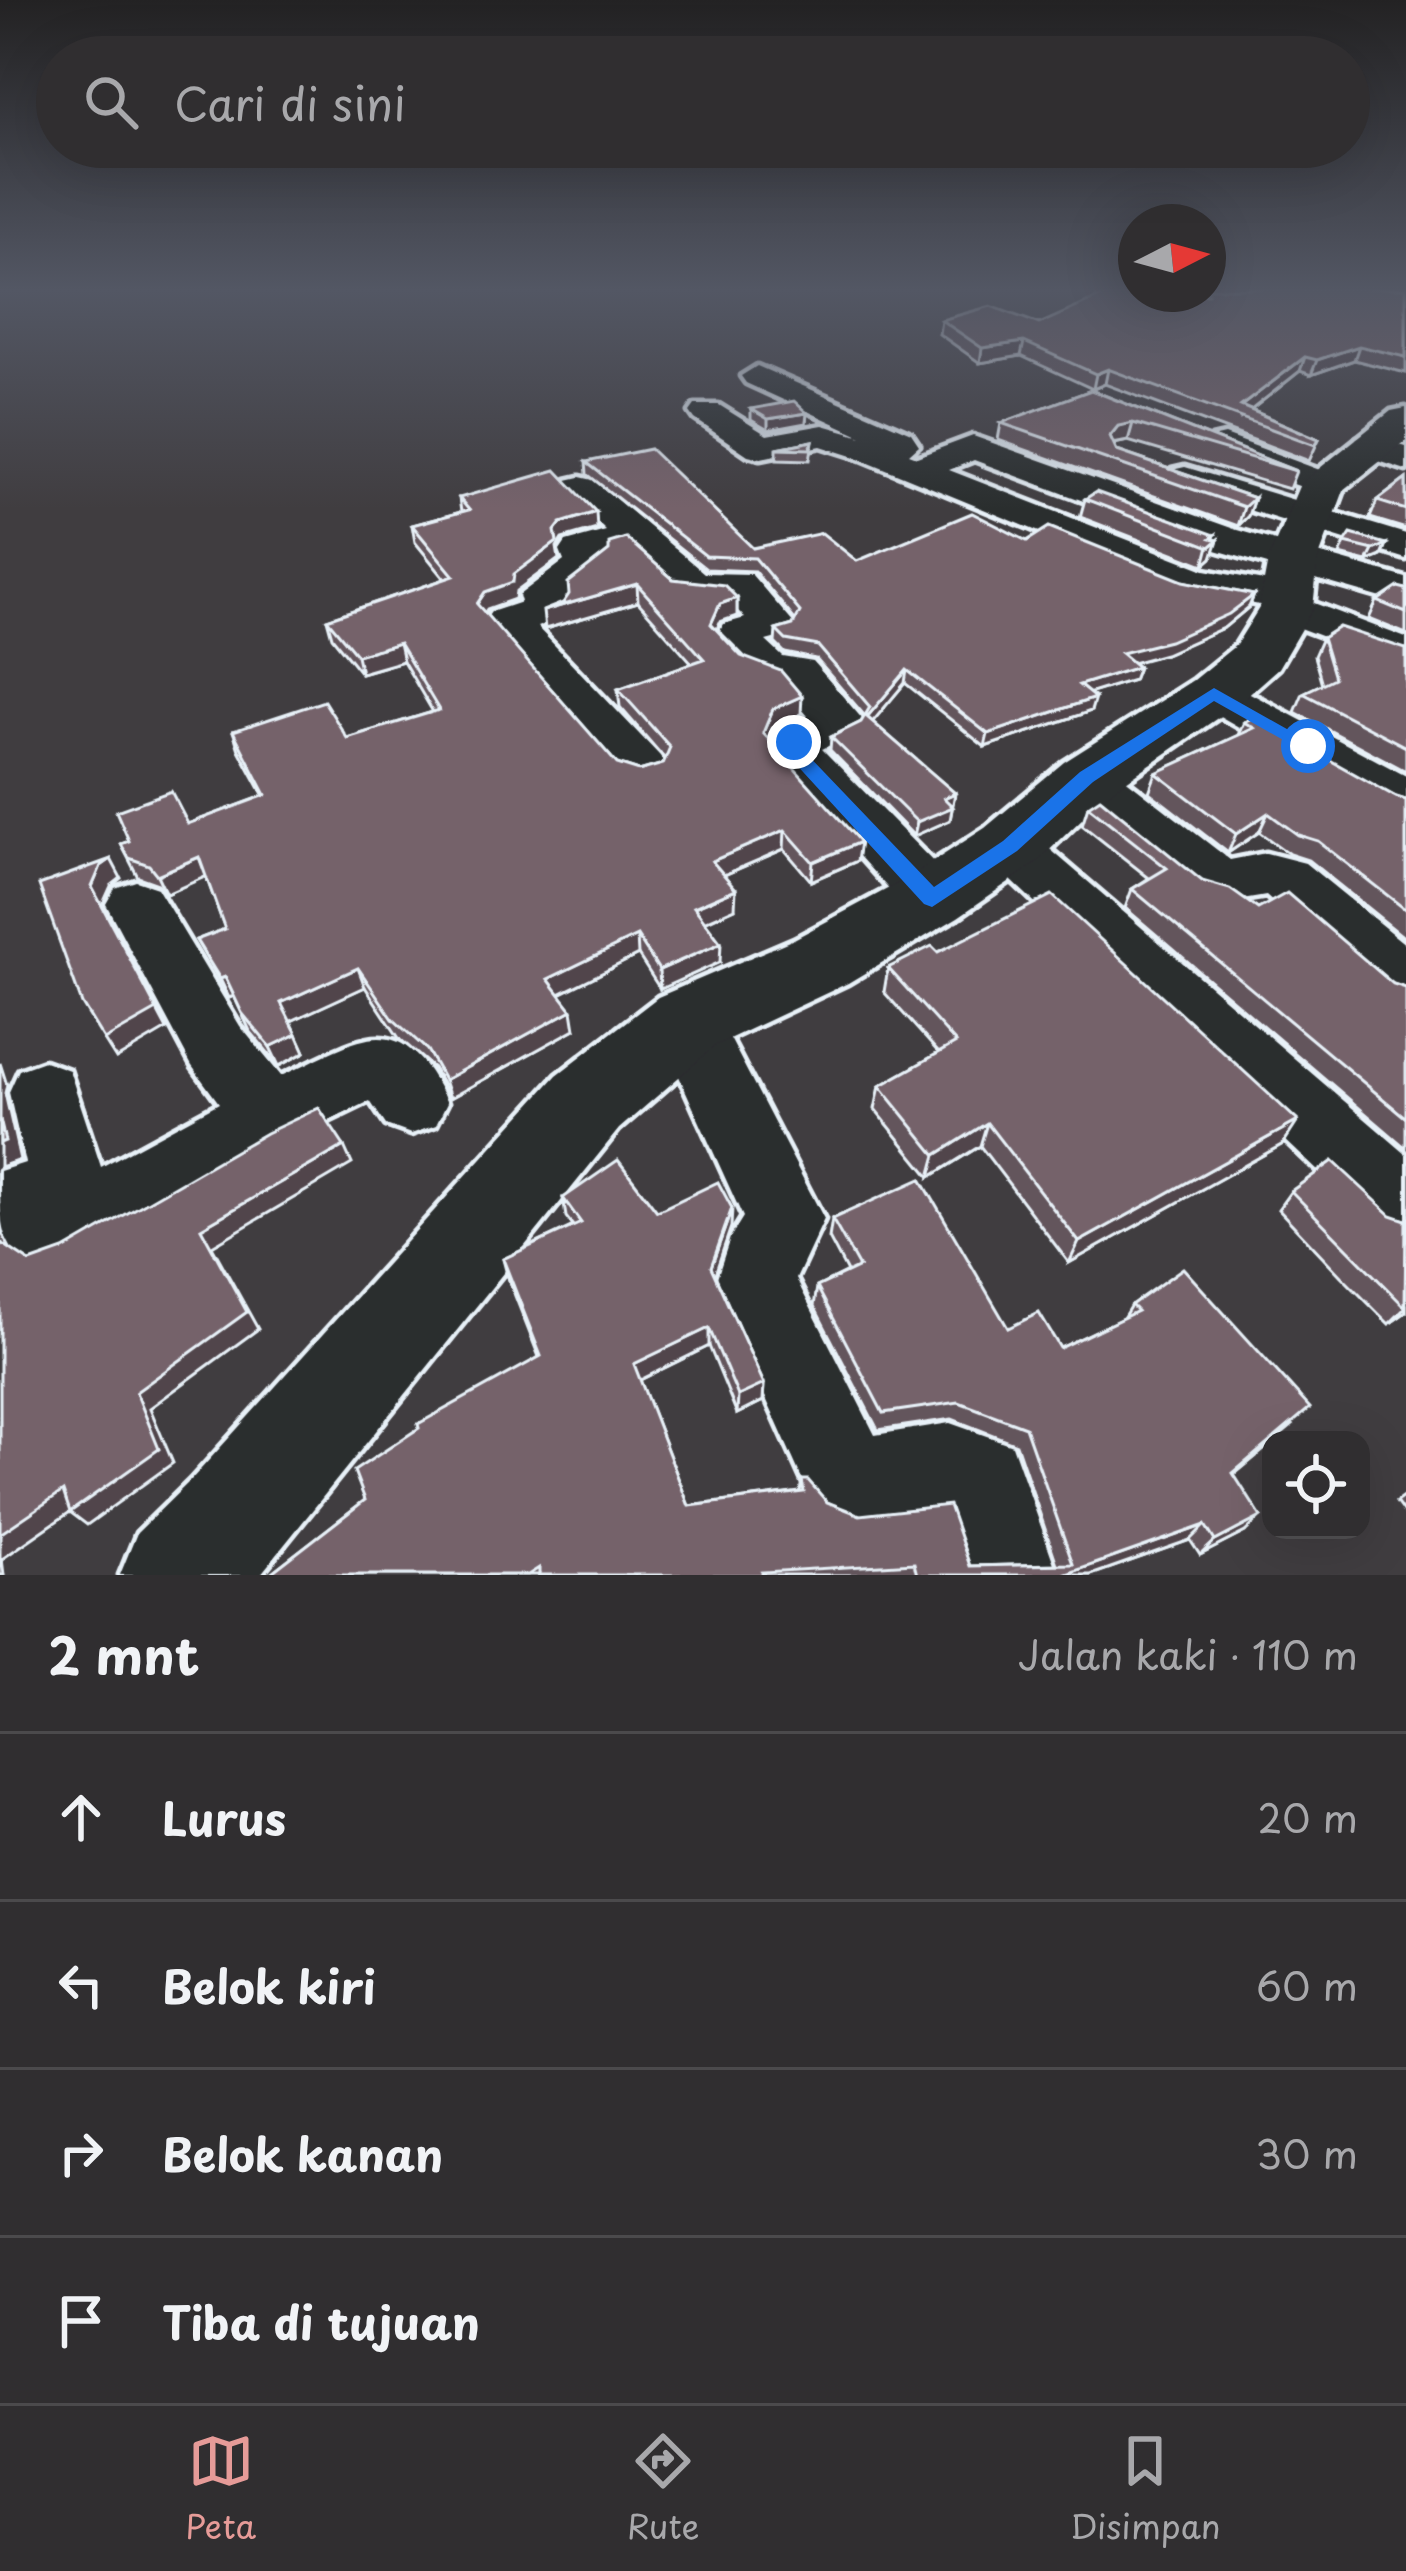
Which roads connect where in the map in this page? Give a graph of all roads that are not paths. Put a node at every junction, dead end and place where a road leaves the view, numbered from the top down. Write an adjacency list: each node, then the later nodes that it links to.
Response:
1 (757, 376): 4 (street)
2 (707, 412): 4 (street)
3 (1191, 433): 7 (street)
4 (877, 453): 7 (street)
5 (1149, 464): 7 (street)
6 (580, 488): 8 (street)
7 (1301, 520): 9 (street); 10 (street); 11 (street); 12 (street)
8 (636, 536): 13 (street); 17 (street)
9 (1406, 547)
10 (1406, 592)
11 (1406, 654)
12 (1214, 693): 14 (street); 15 (street)
13 (640, 768)
14 (1087, 777): 16 (street); 19 (street)
15 (1406, 799)
16 (1010, 846): 17 (street); 25 (street)
17 (916, 882): 20 (street)
18 (136, 904): 23 (street)
19 (1406, 982)
20 (687, 1021): 27 (street); 28 (street)
21 (44, 1093): 24 (street)
22 (411, 1103): 23 (street)
23 (269, 1115): 24 (street)
24 (68, 1183): 26 (street)
25 (1406, 1203)
26 (0, 1208)
27 (179, 1575)
28 (1010, 1575)

